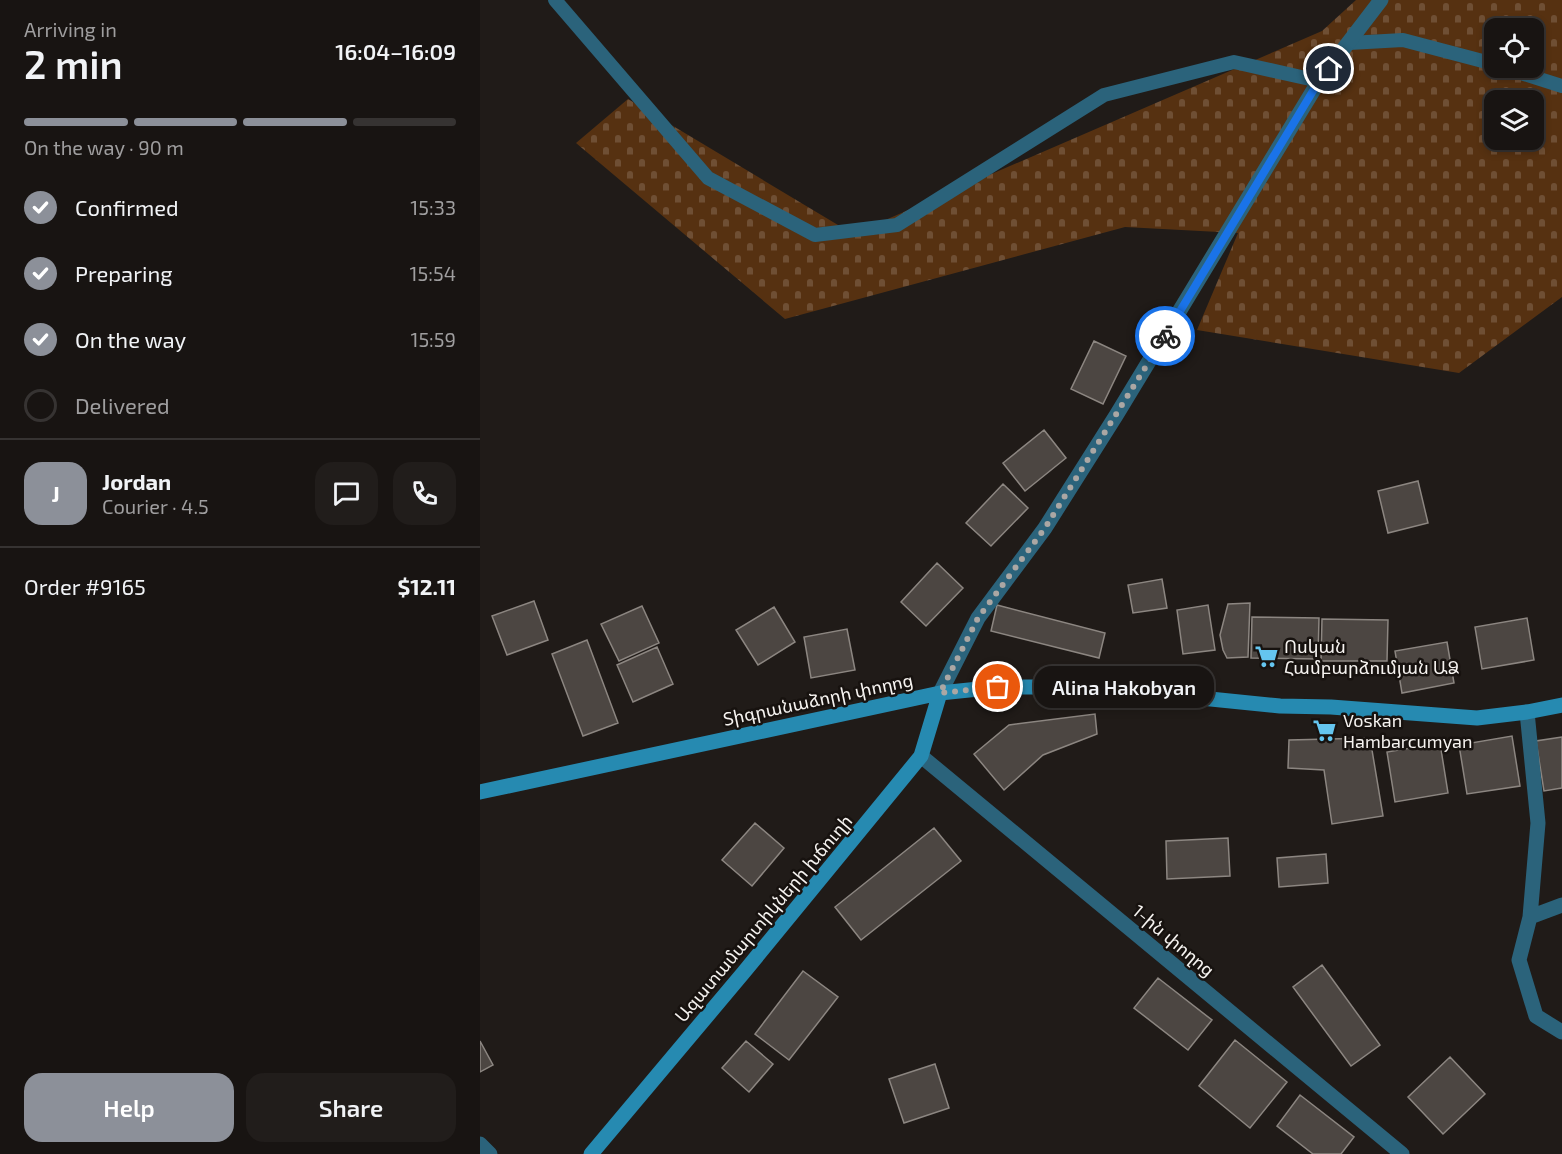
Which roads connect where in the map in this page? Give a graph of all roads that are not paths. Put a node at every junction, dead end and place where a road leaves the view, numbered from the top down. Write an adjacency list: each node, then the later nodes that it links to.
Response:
1 (555, 0): 6 (lane)
2 (1381, 0): 3 (street)
3 (1349, 43): 4 (lane); 6 (street)
4 (1484, 61)
5 (1537, 78): 7 (lane)
6 (1319, 81): 8 (street)
7 (1562, 86)
8 (940, 693): 10 (main road, Տիգրանաձորի փողոց); 11 (main road, Ազատամարտիկների խճուղի); 12 (main road, Տիգրանաձորի փողոց)
9 (1562, 705): 10 (main road, Տիգրանաձորի փողոց)
10 (1527, 712): 14 (street)
11 (921, 756): 18 (main road, Ազատամարտիկների խճուղի); 19 (street, 1-ին փողոց)
12 (480, 792)
13 (1562, 905): 14 (street)
14 (1530, 917): 15 (street)
15 (1562, 1032)
16 (480, 1144): 17 (street)
17 (490, 1154)
18 (591, 1154)
19 (1402, 1154)

